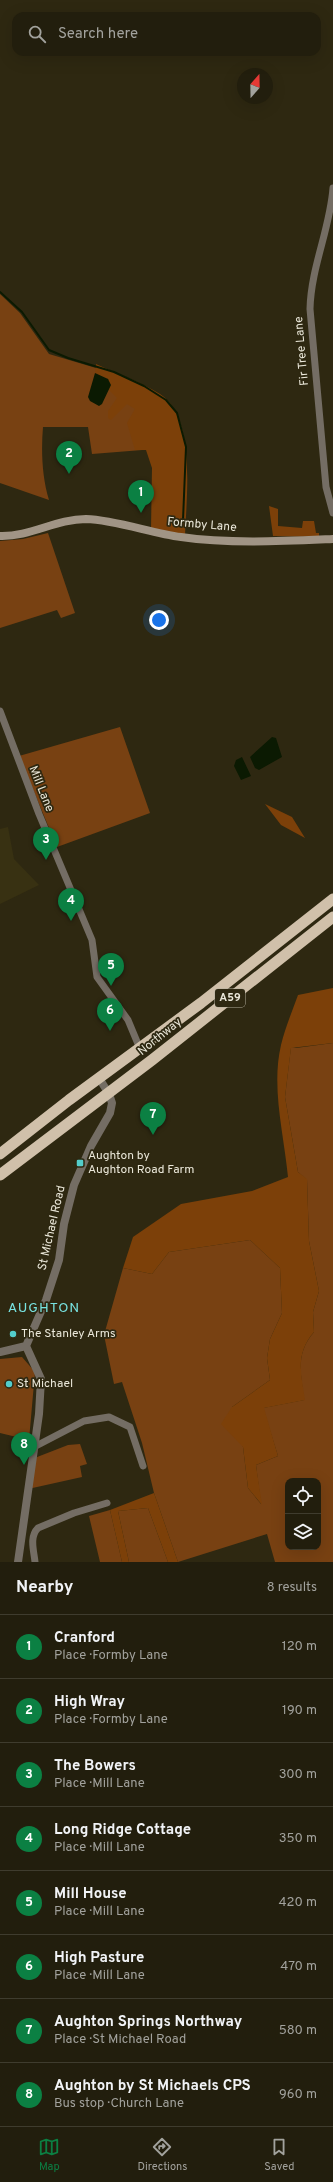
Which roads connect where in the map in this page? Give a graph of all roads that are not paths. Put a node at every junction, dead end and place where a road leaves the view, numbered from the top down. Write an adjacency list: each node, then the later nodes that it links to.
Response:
1 (333, 188): 2 (street, Fir Tree Lane)
2 (333, 513)
3 (0, 536): 4 (main road, Formby Lane)
4 (333, 539)
5 (0, 711): 8 (street, Mill Lane)
6 (333, 899): 8 (highway, Northway / A59)
7 (333, 917): 9 (highway, Northway / A59)
8 (143, 1047): 9 (highway); 10 (highway, Northway / A59)
9 (152, 1060): 11 (highway, Northway / A59)
10 (98, 1078): 11 (street); 12 (highway, Northway / A59)
11 (109, 1094): 13 (highway, Northway / A59); 14 (street, St Michael Road)
12 (0, 1154)
13 (0, 1175)
14 (26, 1346): 15 (street); 16 (street)
15 (0, 1352)
16 (34, 1447): 17 (street); 19 (street)
17 (143, 1466)
18 (107, 1503): 20 (street)
19 (18, 1562)
20 (35, 1562)

